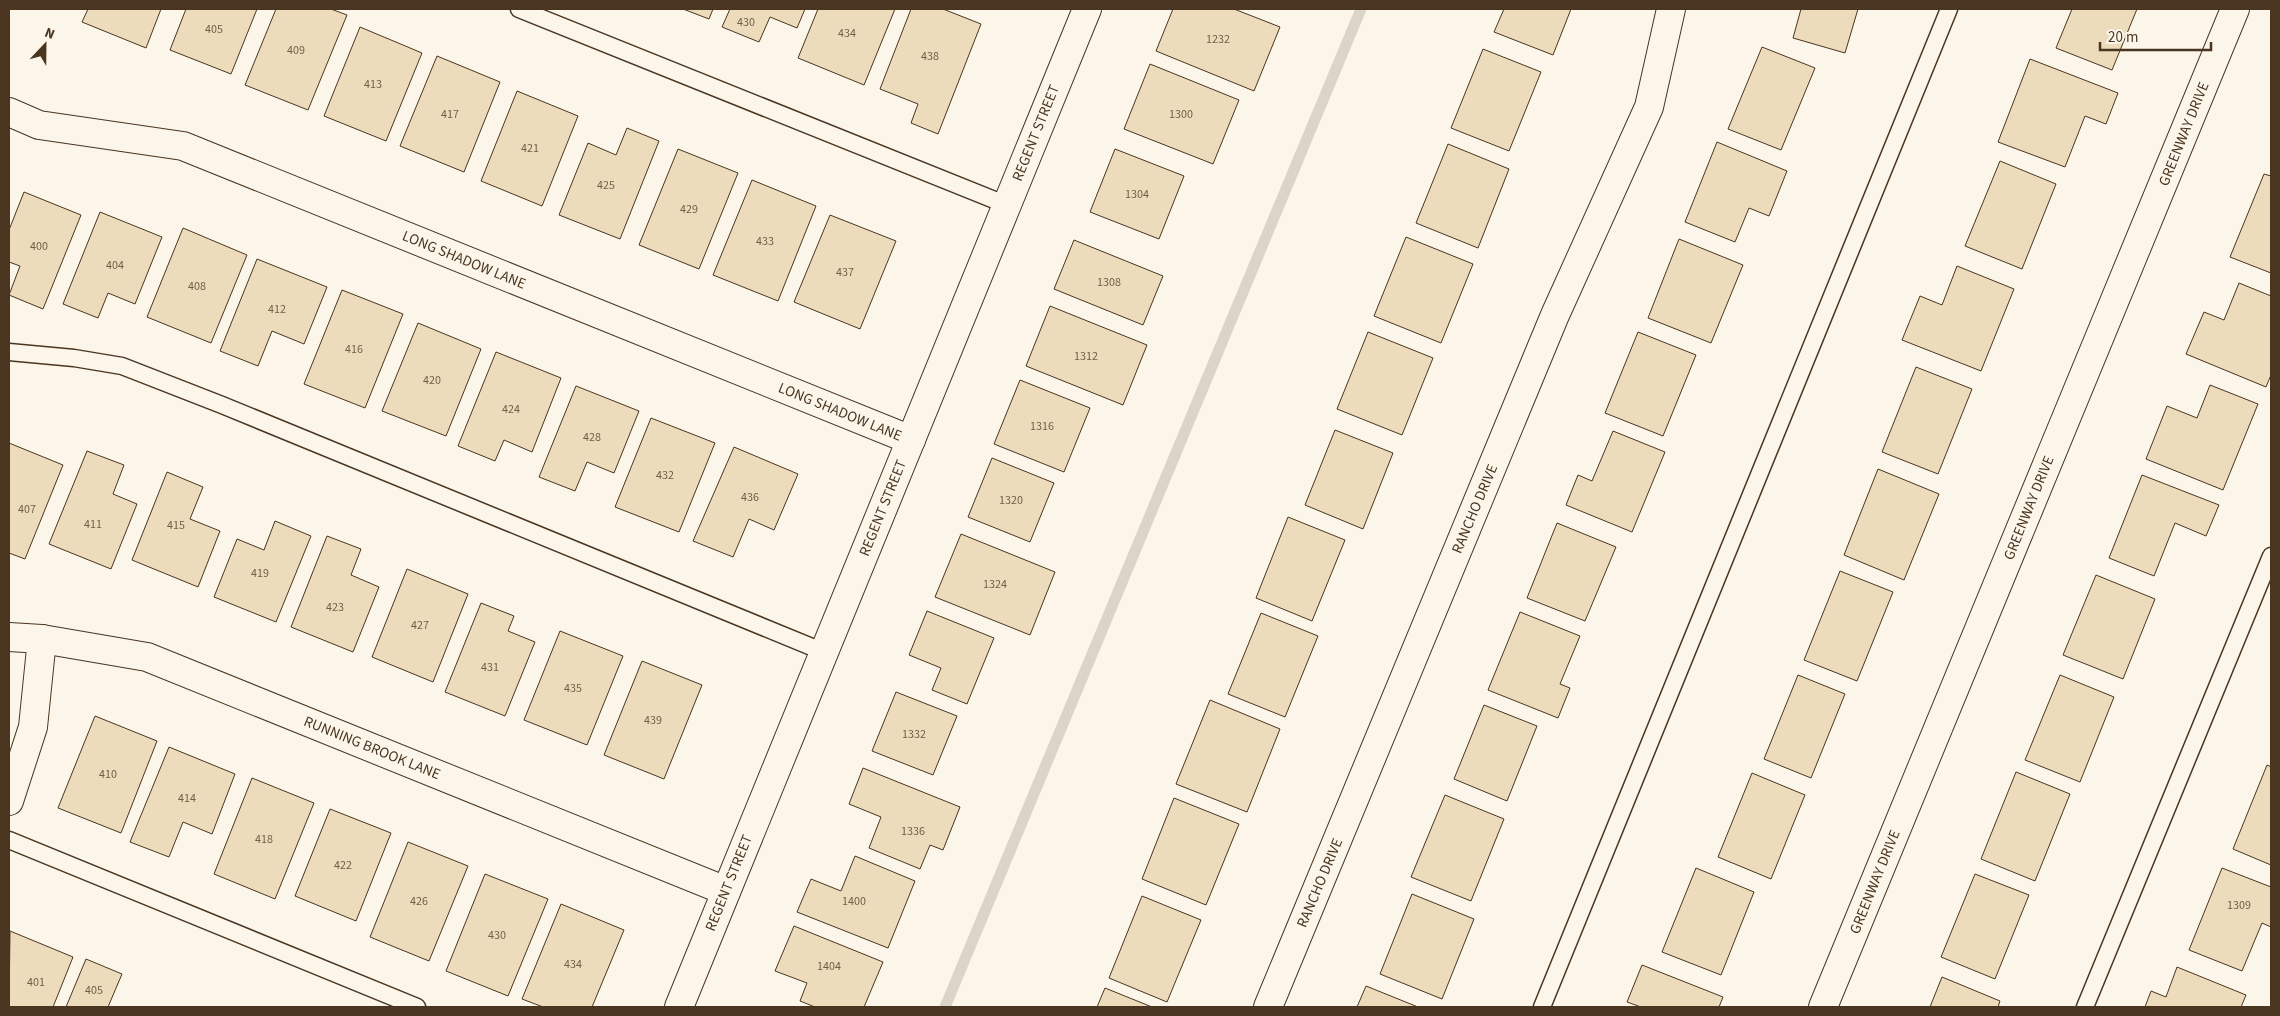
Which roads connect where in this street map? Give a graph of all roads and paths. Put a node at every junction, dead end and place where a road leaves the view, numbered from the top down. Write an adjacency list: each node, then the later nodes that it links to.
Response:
1 (520, 9): 7 (lane)
2 (1087, 9): 7 (street, REGENT STREET)
3 (1671, 9): 19 (street, RANCHO DRIVE)
4 (1949, 9): 20 (lane)
5 (2235, 9): 21 (street, GREENWAY DRIVE)
6 (9, 112): 9 (street, LONG SHADOW LANE)
7 (1007, 205): 9 (street, REGENT STREET)
8 (9, 352): 13 (lane)
9 (911, 440): 13 (street, REGENT STREET)
10 (2271, 556): 22 (lane)
11 (9, 637): 12 (street, RUNNING BROOK LANE)
12 (42, 639): 14 (street); 16 (street, RUNNING BROOK LANE)
13 (824, 652): 16 (street, REGENT STREET)
14 (9, 801)
15 (9, 840): 17 (lane)
16 (726, 891): 18 (street, REGENT STREET)
17 (417, 1007)
18 (679, 1007)
19 (1268, 1007)
20 (1542, 1007)
21 (1823, 1007)
22 (2085, 1007)

